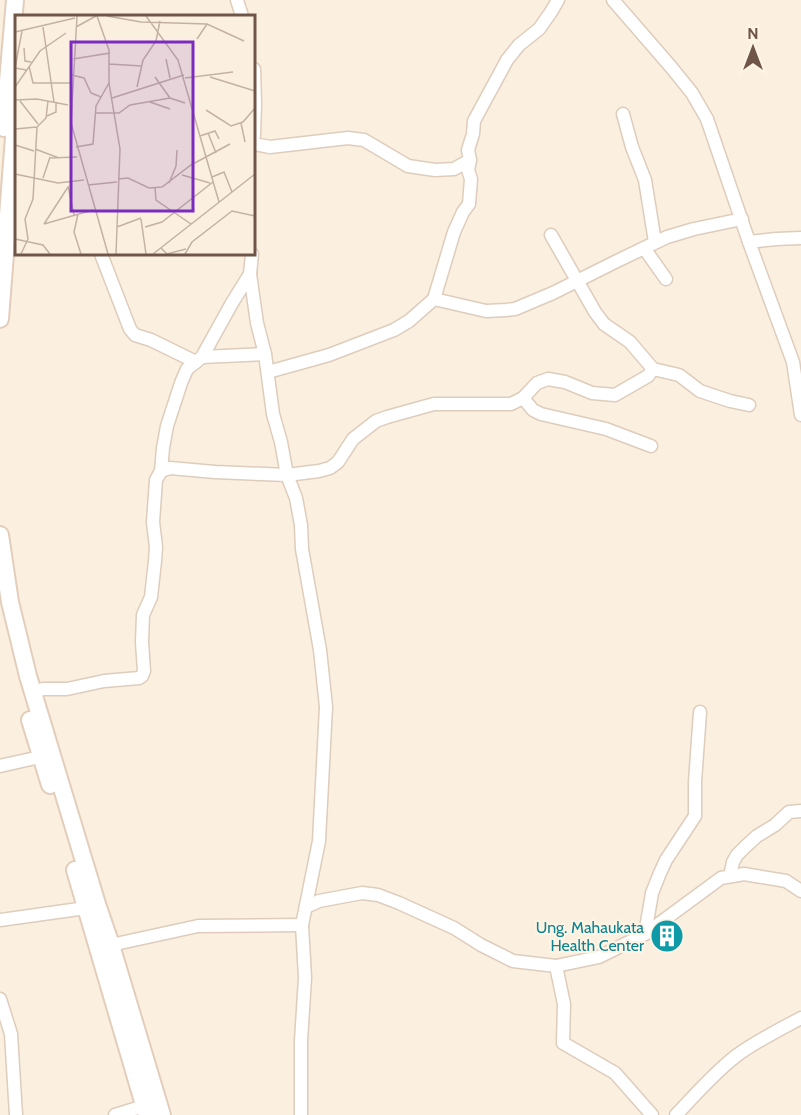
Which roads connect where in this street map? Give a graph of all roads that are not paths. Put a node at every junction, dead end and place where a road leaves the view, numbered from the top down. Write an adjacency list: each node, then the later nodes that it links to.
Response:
1 (15, 0): 12 (street)
2 (26, 0): 6 (street)
3 (237, 0): 7 (street)
4 (558, 0): 11 (street)
5 (613, 0): 13 (street)
6 (25, 15)
7 (242, 15)
8 (623, 114): 18 (street)
9 (15, 139): 14 (street)
10 (255, 144): 11 (street)
11 (470, 160): 24 (street)
12 (0, 181)
13 (742, 219): 17 (street); 18 (street)
14 (12, 222): 25 (street)
15 (551, 235): 23 (street)
16 (801, 238): 17 (street)
17 (749, 242): 32 (street)
18 (650, 245): 22 (street); 23 (street)
19 (101, 255): 27 (street)
20 (252, 255): 21 (street)
21 (250, 274): 26 (street); 27 (street)
22 (666, 279)
23 (577, 281): 24 (street); 28 (street)
24 (434, 298): 29 (street)
25 (0, 319)
26 (265, 354): 27 (street); 29 (street)
27 (199, 360): 34 (street)
28 (653, 369): 30 (street); 31 (street)
29 (268, 372): 35 (street)
30 (523, 398): 33 (street); 35 (street)
31 (749, 405)
32 (801, 415)
33 (651, 446)
34 (160, 471): 35 (street); 38 (street)
35 (287, 475): 45 (street)
36 (0, 535): 38 (street)
37 (0, 606): 40 (street)
38 (33, 692): 50 (street)
39 (700, 712): 49 (street)
40 (40, 757): 41 (street); 46 (street)
41 (0, 766)
42 (801, 811): 43 (street)
43 (730, 876): 44 (street); 49 (street)
44 (801, 891)
45 (306, 907): 48 (street); 51 (street)
46 (86, 908): 47 (street); 54 (street)
47 (0, 920)
48 (302, 925): 50 (street); 58 (street)
49 (645, 934): 51 (street)
50 (111, 945): 57 (street)
51 (556, 966): 59 (street)
52 (0, 999): 55 (street)
53 (801, 1018): 60 (street)
54 (146, 1111): 56 (street)
55 (16, 1115)
56 (115, 1115)
57 (162, 1115)
58 (301, 1115)
59 (652, 1115)
60 (676, 1115)

